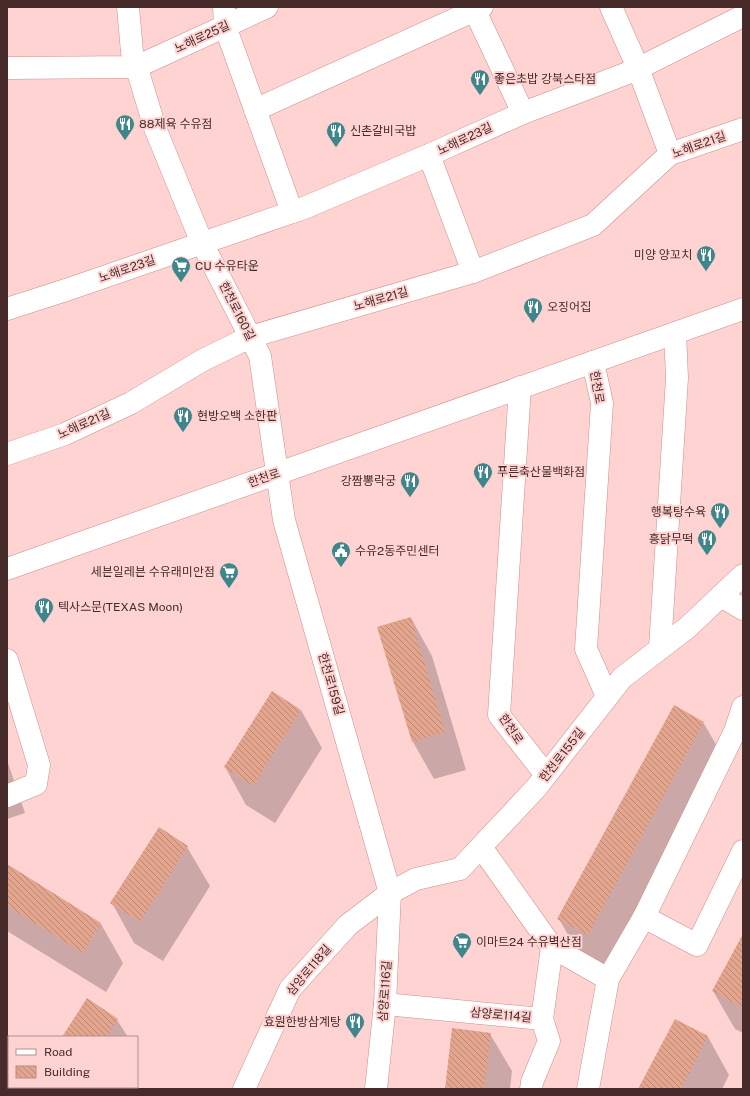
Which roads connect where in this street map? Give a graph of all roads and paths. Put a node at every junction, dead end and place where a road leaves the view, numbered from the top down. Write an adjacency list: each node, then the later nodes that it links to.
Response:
1 (128, 7): 7 (street, 한천로160길)
2 (267, 7): 6 (street, 노해로25길)
3 (612, 7): 9 (street)
4 (478, 9): 10 (street); 11 (street)
5 (743, 16): 9 (street, 노해로23길)
6 (225, 17): 7 (street, 노해로25길); 10 (street)
7 (136, 67): 8 (street); 16 (street, 한천로160길)
8 (7, 68)
9 (638, 68): 11 (street, 노해로23길); 13 (street)
10 (255, 110): 15 (street)
11 (523, 112): 14 (street, 노해로23길)
12 (743, 129): 13 (street, 노해로21길)
13 (670, 154): 17 (street, 노해로21길)
14 (429, 156): 15 (street, 노해로23길); 17 (street)
15 (292, 212): 16 (street, 노해로23길)
16 (202, 243): 18 (street, 노해로23길); 21 (street, 한천로160길)
17 (473, 272): 21 (street, 노해로21길)
18 (7, 309)
19 (743, 309): 20 (street, 한천로)
20 (675, 333): 22 (street, 한천로); 30 (street)
21 (250, 337): 24 (street, 노해로21길); 25 (street, 한천로160길)
22 (593, 362): 23 (street, 한천로); 32 (street, 한천로)
23 (520, 387): 25 (street, 한천로); 35 (street, 한천로)
24 (7, 454)
25 (277, 473): 26 (street, 한천로); 39 (street, 한천로159길)
26 (7, 569)
27 (743, 575): 28 (street, 한천로155길)
28 (721, 596): 29 (street); 30 (street, 한천로155길)
29 (743, 609)
30 (660, 648): 32 (street, 한천로155길)
31 (7, 660): 36 (street)
32 (607, 696): 35 (street, 한천로155길)
33 (743, 707): 34 (street)
34 (735, 752): 40 (street)
35 (546, 775): 37 (street, 한천로155길)
36 (7, 796)
37 (481, 847): 39 (street, 한천로155길); 41 (street)
38 (743, 851): 40 (street)
39 (390, 893): 43 (street, 삼양로116길); 45 (street, 삼양로118길)
40 (644, 917): 42 (street)
41 (552, 947): 42 (street); 44 (street)
42 (608, 979): 48 (street)
43 (386, 1004): 44 (street, 삼양로114길); 46 (street, 삼양로116길)
44 (542, 1019): 47 (street, 삼양로114길)
45 (244, 1089)
46 (376, 1089)
47 (531, 1089)
48 (588, 1089)

